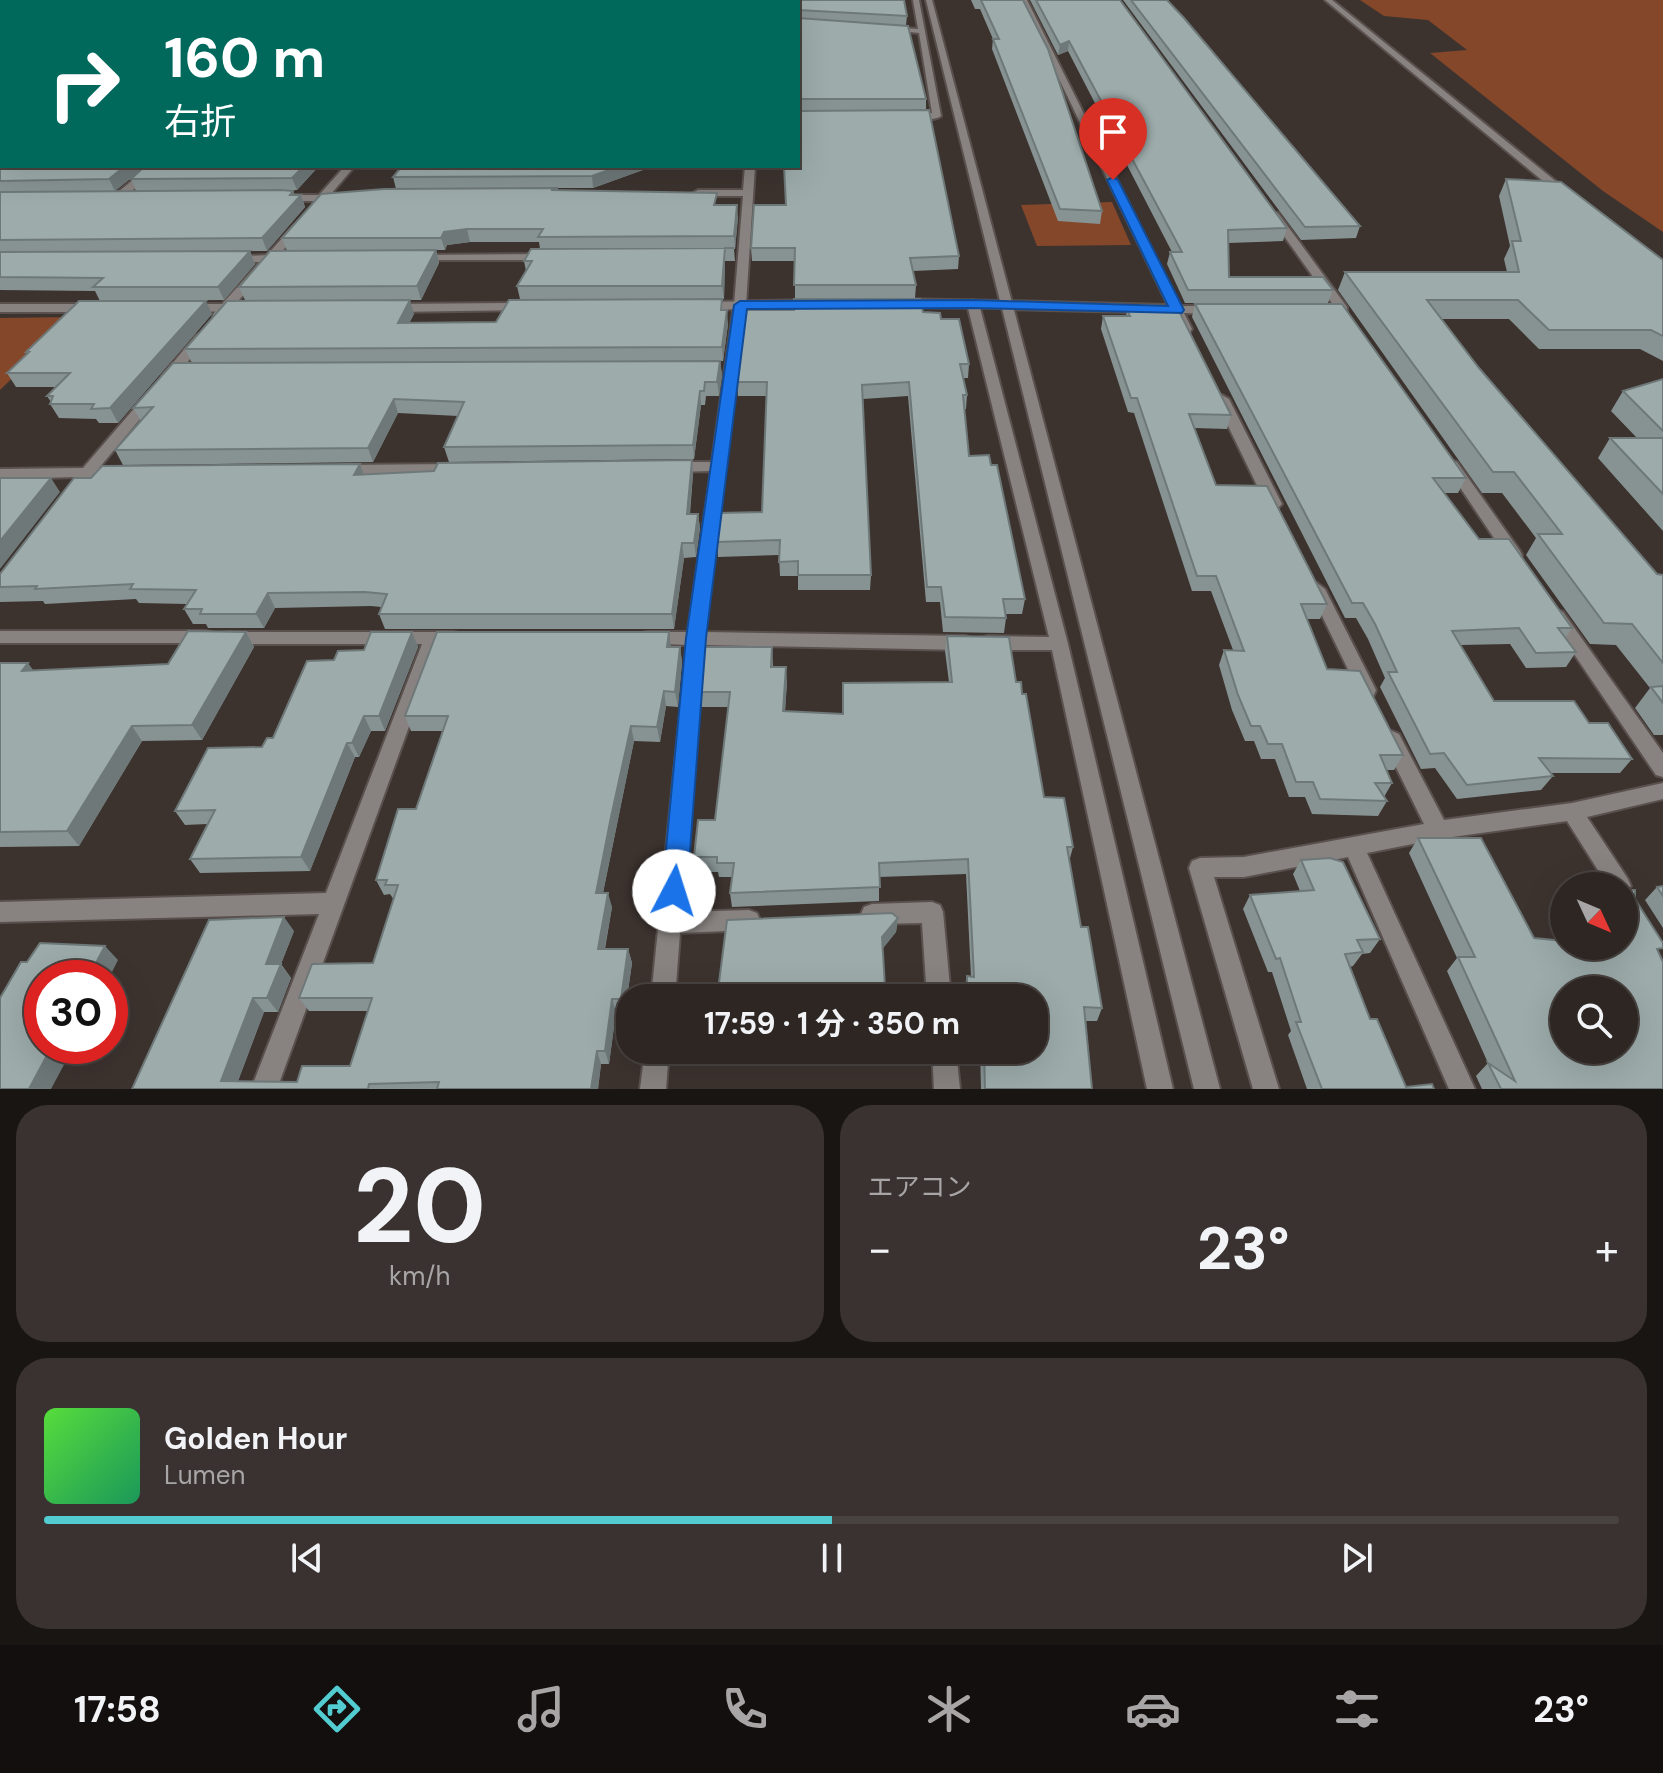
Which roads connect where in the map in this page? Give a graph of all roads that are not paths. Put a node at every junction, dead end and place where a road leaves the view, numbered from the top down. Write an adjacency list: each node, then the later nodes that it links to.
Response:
1 (916, 0): 6 (street)
2 (929, 0): 32 (street)
3 (1024, 0): 41 (street)
4 (1328, 0): 19 (street)
5 (876, 29): 6 (street)
6 (922, 31): 7 (street)
7 (891, 116)
8 (153, 168): 13 (street)
9 (348, 168): 17 (street)
10 (750, 168): 11 (street)
11 (748, 193): 12 (street); 21 (street)
12 (685, 194)
13 (120, 196): 14 (street); 15 (street)
14 (135, 196)
15 (105, 197)
16 (274, 198): 17 (street)
17 (321, 198): 18 (street); 24 (street)
18 (353, 198)
19 (1579, 205)
20 (1269, 209): 43 (street)
21 (743, 255): 22 (street); 31 (street)
22 (727, 256)
23 (555, 257): 26 (street)
24 (273, 258): 25 (street); 27 (street); 38 (street)
25 (304, 258)
26 (398, 258)
27 (212, 259)
28 (887, 303): 30 (street)
29 (829, 304): 31 (street)
30 (973, 304): 32 (street); 65 (street)
31 (740, 305): 33 (street); 49 (street)
32 (1007, 305): 41 (street); 87 (street)
33 (693, 306)
34 (533, 307): 40 (street)
35 (0, 308): 36 (street)
36 (105, 308)
37 (180, 308): 38 (street)
38 (225, 308): 39 (street); 45 (street)
39 (255, 308)
40 (377, 308)
41 (1177, 310): 42 (street); 44 (street)
42 (1222, 310)
43 (1313, 310)
44 (1191, 338)
45 (174, 370): 46 (street); 55 (street)
46 (190, 370)
47 (1212, 381): 56 (street)
48 (1444, 454): 57 (street)
49 (717, 466): 50 (street); 64 (street)
50 (654, 467)
51 (465, 469): 52 (street)
52 (323, 470)
53 (134, 472): 55 (street)
54 (0, 474): 55 (street)
55 (82, 479)
56 (1283, 521)
57 (1526, 572)
58 (1311, 577): 66 (street)
59 (1544, 598): 68 (street)
60 (0, 637): 61 (street)
61 (433, 638): 62 (street); 74 (street)
62 (464, 638)
63 (634, 638): 64 (street)
64 (696, 638): 65 (street); 78 (street)
65 (1059, 644): 86 (street)
66 (1375, 704)
67 (1382, 718): 71 (street)
68 (1663, 769)
69 (1663, 791): 70 (street)
70 (1572, 812): 71 (street); 73 (street)
71 (1438, 830): 72 (street)
72 (1354, 847): 88 (street); 89 (street)
73 (1610, 872)
74 (335, 903): 75 (street); 83 (street)
75 (0, 912)
76 (856, 915): 80 (street)
77 (779, 918): 78 (street)
78 (672, 923): 79 (street)
79 (665, 984)
80 (938, 984)
81 (656, 1064): 84 (street)
82 (945, 1064): 85 (street)
83 (264, 1089)
84 (653, 1089)
85 (947, 1089)
86 (1160, 1089)
87 (1207, 1089)
88 (1266, 1089)
89 (1462, 1089)

